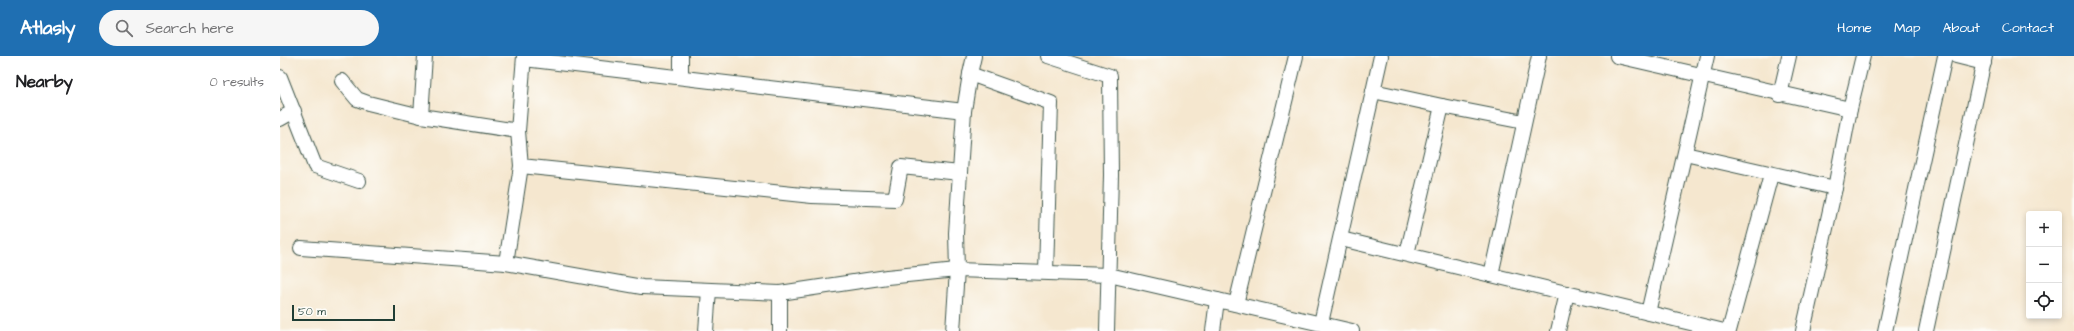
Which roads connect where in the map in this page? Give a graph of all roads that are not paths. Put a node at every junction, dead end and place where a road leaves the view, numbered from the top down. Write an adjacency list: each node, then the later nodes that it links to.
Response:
1 (425, 56): 27 (street)
2 (681, 56): 19 (street)
3 (974, 56): 16 (street)
4 (1048, 56): 43 (street)
5 (1296, 56): 49 (street)
6 (1381, 56): 21 (street)
7 (1539, 56): 29 (street)
8 (1707, 56): 17 (street)
9 (1789, 56): 22 (street)
10 (1863, 56): 24 (street)
11 (1945, 56): 62 (street)
12 (1956, 56): 15 (street)
13 (524, 57): 19 (street); 30 (street)
14 (1621, 57): 17 (street)
15 (1984, 59): 63 (street)
16 (970, 74): 26 (street); 42 (street)
17 (1702, 75): 22 (street); 31 (street)
18 (280, 77): 25 (street)
19 (681, 77): 26 (street)
20 (342, 81): 27 (street)
21 (1373, 91): 23 (street); 37 (street)
22 (1780, 95): 24 (street)
23 (1442, 106): 29 (street); 39 (street)
24 (1850, 109): 36 (street)
25 (294, 111): 28 (street); 35 (street)
26 (964, 111): 33 (street)
27 (421, 116): 30 (street)
28 (280, 119)
29 (1524, 122): 44 (street)
30 (518, 131): 32 (street)
31 (1685, 154): 34 (street); 50 (street)
32 (521, 166): 33 (street); 40 (street)
33 (960, 173): 41 (street)
34 (1771, 175): 36 (street); 60 (street)
35 (359, 181)
36 (1835, 188): 61 (street)
37 (1341, 239): 39 (street); 51 (street)
38 (301, 248): 40 (street)
39 (1407, 254): 44 (street)
40 (506, 263): 45 (street)
41 (957, 270): 42 (street); 46 (street); 54 (street)
42 (1046, 272): 43 (street)
43 (1109, 275): 48 (street); 55 (street)
44 (1491, 275): 47 (street)
45 (709, 290): 46 (street); 52 (street)
46 (780, 293): 53 (street)
47 (1567, 293): 50 (street); 58 (street)
48 (1217, 300): 49 (street); 56 (street)
49 (1236, 304): 51 (street)
50 (1648, 313): 59 (street)
51 (1321, 323): 57 (street)
52 (706, 331)
53 (780, 331)
54 (953, 331)
55 (1106, 331)
56 (1213, 331)
57 (1352, 331)
58 (1558, 331)
59 (1724, 331)
60 (1729, 331)
61 (1803, 331)
62 (1885, 331)
63 (1926, 331)

